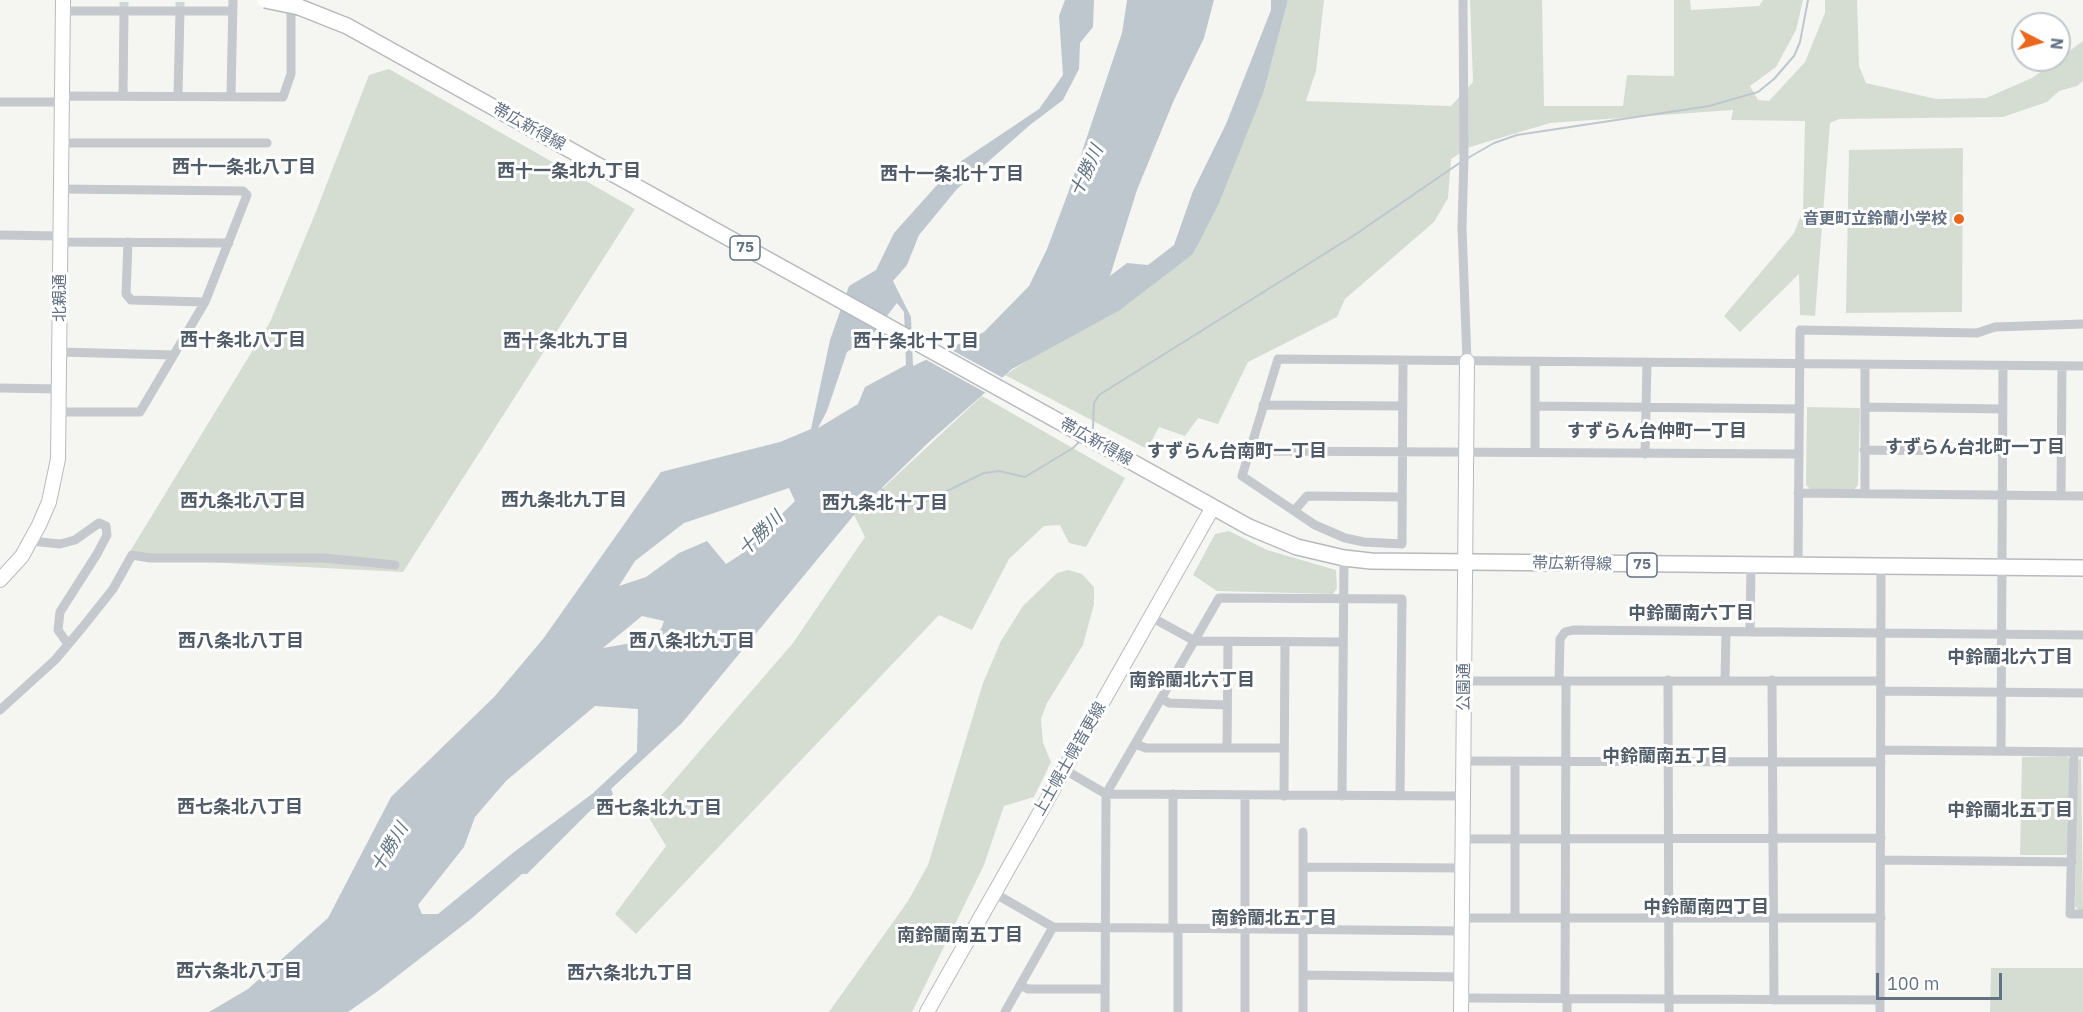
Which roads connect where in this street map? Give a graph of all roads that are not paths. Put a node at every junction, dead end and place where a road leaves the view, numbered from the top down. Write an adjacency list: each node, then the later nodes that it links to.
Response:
1 (233, 0): 8 (street)
2 (265, 0): 4 (main road, 帯広新得線 / 75, bridge)
3 (1463, 0): 26 (street)
4 (295, 3): 11 (street); 58 (main road, 帯広新得線 / 75)
5 (62, 6): 6 (street); 12 (street, 北親通)
6 (124, 11): 7 (street); 9 (street)
7 (180, 11): 8 (street); 10 (street)
8 (232, 11): 11 (street)
9 (123, 95): 10 (street); 12 (street)
10 (178, 96): 11 (street)
11 (231, 96)
12 (62, 99): 13 (street); 14 (street, 北親通)
13 (0, 102)
14 (61, 143): 15 (street); 16 (street, 北親通)
15 (267, 143)
16 (61, 189): 18 (street, 北親通); 20 (street)
17 (0, 235): 18 (street)
18 (60, 239): 19 (street); 23 (street, 北親通)
19 (128, 242): 20 (street); 21 (street)
20 (229, 243): 21 (street)
21 (205, 302): 24 (street)
22 (2083, 324): 29 (street)
23 (59, 352): 24 (street); 35 (street, 北親通)
24 (173, 356): 43 (street)
25 (1403, 361): 26 (street); 36 (street); 37 (street)
26 (1467, 361): 27 (street); 48 (street, 公園通)
27 (1535, 361): 28 (street); 38 (street)
28 (1647, 362): 29 (street); 39 (street)
29 (1800, 364): 30 (street); 41 (street)
30 (1865, 365): 33 (street); 40 (street)
31 (2062, 366): 32 (street); 33 (street); 55 (street)
32 (2083, 366)
33 (2003, 367): 42 (street)
34 (0, 388): 35 (street)
35 (59, 389): 43 (street, 北親通)
36 (1263, 405): 37 (street); 44 (street)
37 (1402, 406): 47 (street)
38 (1535, 406): 39 (street); 49 (street)
39 (1646, 407): 41 (street); 50 (street)
40 (1865, 407): 42 (street); 45 (street)
41 (1799, 409): 51 (street)
42 (2003, 409): 46 (street)
43 (58, 412): 60 (street, 北親通)
44 (1250, 448): 47 (street); 59 (street)
45 (1864, 450): 46 (street); 53 (street)
46 (2002, 451): 54 (street)
47 (1402, 452): 48 (street); 57 (street)
48 (1466, 452): 49 (street); 62 (street, 公園通)
49 (1535, 452): 50 (street)
50 (1645, 454): 51 (street)
51 (1798, 454): 52 (street)
52 (1798, 493): 53 (street); 65 (street)
53 (1865, 494): 54 (street)
54 (2002, 495): 55 (street); 67 (street)
55 (2061, 496): 56 (street)
56 (2083, 496)
57 (1402, 497): 59 (street); 59 (street)
58 (1213, 507): 61 (main road, 帯広新得線 / 75); 71 (street, 上士幌士幌音更線)
59 (1294, 511)
60 (31, 541): 69 (street, 北親通); 81 (street)
61 (1344, 558): 62 (main road, 帯広新得線 / 75); 70 (street)
62 (1465, 562): 64 (main road, 帯広新得線 / 75); 85 (street, 公園通)
63 (395, 565): 81 (street)
64 (1750, 565): 65 (main road, 帯広新得線 / 75); 73 (street)
65 (1798, 565): 66 (main road, 帯広新得線 / 75)
66 (1881, 566): 67 (main road, 帯広新得線 / 75); 74 (street)
67 (2002, 567): 68 (main road, 帯広新得線 / 75); 75 (street)
68 (2083, 568)
69 (3, 573)
70 (1343, 598): 77 (street); 80 (street); 112 (street)
71 (1151, 617): 77 (street); 106 (street, 上士幌士幌音更線)
72 (1726, 632): 73 (street); 83 (street); 86 (street)
73 (1750, 632): 74 (street)
74 (1881, 633): 75 (street); 87 (street)
75 (2001, 633): 76 (street); 89 (street)
76 (2083, 635)
77 (1195, 641): 78 (street); 91 (street)
78 (1228, 642): 79 (street); 92 (street)
79 (1285, 642): 80 (street); 96 (street)
80 (1343, 642): 111 (street)
81 (68, 644): 93 (street)
82 (1668, 680): 83 (street); 86 (street); 103 (street)
83 (1725, 680): 84 (street)
84 (1772, 680): 87 (street); 104 (street)
85 (1464, 681): 86 (street); 100 (street, 公園通)
86 (1563, 681): 102 (street)
87 (1881, 681): 88 (street)
88 (1881, 691): 89 (street); 97 (street)
89 (2001, 693): 90 (street); 98 (street)
90 (2083, 693)
91 (1161, 698): 92 (street); 94 (street)
92 (1227, 705): 95 (street)
93 (0, 710)
94 (1135, 744): 95 (street); 107 (street)
95 (1227, 748): 96 (street)
96 (1284, 748): 110 (street)
97 (1881, 750): 98 (street); 105 (street)
98 (2001, 751): 99 (street)
99 (2078, 752): 122 (street)
100 (1463, 761): 101 (street); 113 (street, 公園通)
101 (1515, 762): 102 (street); 117 (street)
102 (1566, 762): 103 (street); 118 (street)
103 (1668, 762): 104 (street); 119 (street)
104 (1772, 762): 105 (street); 120 (street)
105 (1881, 762): 116 (street)
106 (1065, 770): 107 (street); 125 (street, 上士幌士幌音更線)
107 (1106, 794): 108 (street); 134 (street)
108 (1173, 794): 109 (street); 135 (street)
109 (1245, 795): 110 (street); 136 (street)
110 (1284, 796): 111 (street)
111 (1342, 796): 112 (street)
112 (1400, 796): 113 (street)
113 (1463, 796): 115 (street, 公園通)
114 (1303, 832): 123 (street)
115 (1462, 838): 117 (street); 124 (street, 公園通)
116 (1881, 838): 120 (street); 121 (street)
117 (1515, 839): 118 (street); 127 (street)
118 (1566, 839): 119 (street); 129 (street)
119 (1668, 839): 120 (street); 128 (street)
120 (1772, 839): 130 (street)
121 (1881, 860): 122 (street); 131 (street)
122 (2072, 862): 126 (street)
123 (1303, 867): 124 (street); 137 (street)
124 (1462, 868): 132 (street, 公園通)
125 (994, 892): 133 (street); 147 (street, 上士幌士幌音更線)
126 (2083, 914)
127 (1515, 917): 129 (street); 132 (street)
128 (1669, 917): 129 (street); 130 (street); 143 (street)
129 (1565, 918): 142 (street)
130 (1773, 918): 131 (street); 144 (street)
131 (1881, 918): 145 (street)
132 (1462, 924): 137 (street); 139 (street, 公園通)
133 (1053, 927): 134 (street); 140 (street)
134 (1105, 928): 135 (street); 141 (street)
135 (1175, 928): 136 (street); 150 (street)
136 (1244, 929): 137 (street); 151 (street)
137 (1303, 929): 138 (street)
138 (1303, 975): 139 (street); 152 (street)
139 (1462, 977): 146 (street, 公園通)
140 (1020, 985): 141 (street); 148 (street)
141 (1105, 989): 149 (street)
142 (1566, 999): 143 (street); 146 (street); 153 (street)
143 (1669, 1000): 144 (street); 154 (street)
144 (1773, 1000): 145 (street); 155 (street)
145 (1880, 1000): 156 (street)
146 (1461, 1005)
147 (927, 1012)
148 (1005, 1012)
149 (1105, 1012)
150 (1178, 1012)
151 (1245, 1012)
152 (1303, 1012)
153 (1567, 1012)
154 (1669, 1012)
155 (1772, 1012)
156 (1880, 1012)

